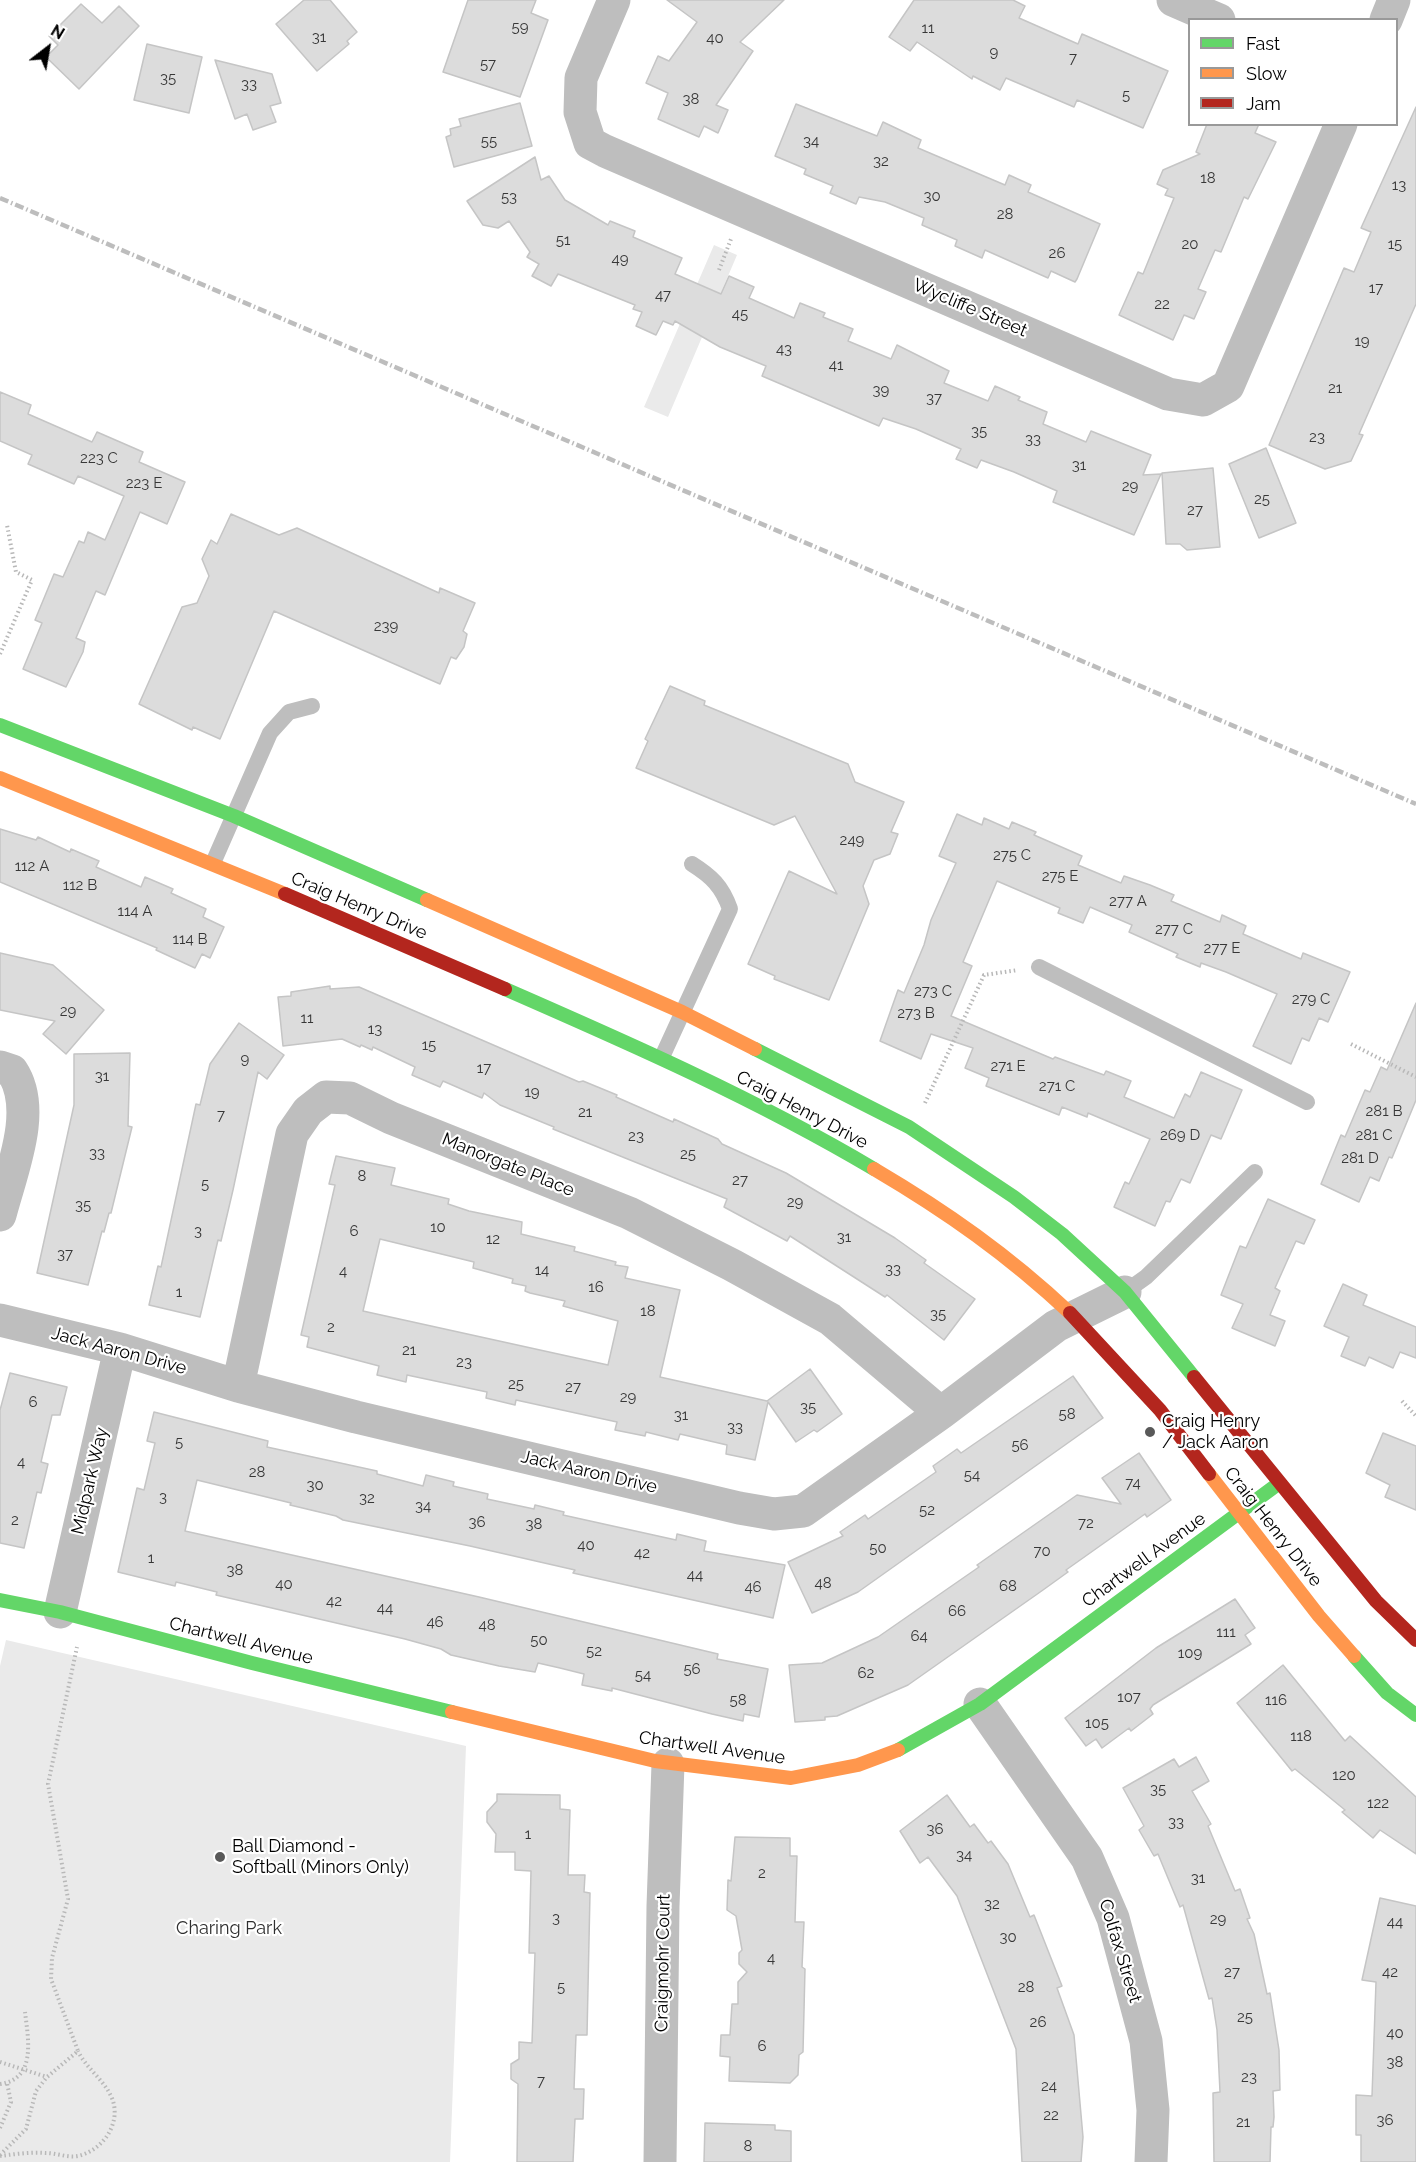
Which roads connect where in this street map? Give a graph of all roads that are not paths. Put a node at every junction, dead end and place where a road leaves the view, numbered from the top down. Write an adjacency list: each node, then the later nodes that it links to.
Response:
1 (614, 0): 6 (street, Wycliffe Street)
2 (1173, 0): 4 (street)
3 (1394, 0): 5 (street)
4 (1214, 18)
5 (1387, 18)
6 (1340, 126)
7 (312, 706): 10 (lane)
8 (0, 725): 10 (street, Craig Henry Drive)
9 (0, 778): 11 (street, Craig Henry Drive)
10 (234, 816): 11 (lane); 14 (street, Craig Henry Drive)
11 (213, 863): 15 (street, Craig Henry Drive)
12 (692, 864): 14 (lane)
13 (1039, 967): 17 (lane)
14 (682, 1012): 15 (lane); 20 (street, Craig Henry Drive)
15 (662, 1057): 21 (street, Craig Henry Drive)
16 (0, 1067): 19 (street)
17 (1307, 1102)
18 (1255, 1172): 20 (lane)
19 (0, 1215)
20 (1125, 1292): 21 (street, Jack Aaron Drive); 26 (street, Craig Henry Drive)
21 (1074, 1317): 25 (street, Jack Aaron Drive); 27 (street, Craig Henry Drive)
22 (0, 1320): 23 (street, Jack Aaron Drive)
23 (120, 1349): 24 (street, Jack Aaron Drive); 29 (street, Midpark Way)
24 (238, 1386): 25 (street, Jack Aaron Drive); 25 (street, Manorgate Place)
25 (941, 1413)
26 (1278, 1484): 27 (street, Chartwell Avenue); 30 (street, Craig Henry Drive)
27 (1238, 1512): 31 (street, Chartwell Avenue); 32 (street, Craig Henry Drive)
28 (0, 1600): 29 (street, Chartwell Avenue)
29 (60, 1612): 33 (street, Chartwell Avenue)
30 (1416, 1640)
31 (980, 1704): 33 (street, Chartwell Avenue); 35 (street, Colfax Street)
32 (1416, 1715)
33 (668, 1764): 34 (street, Craigmohr Court)
34 (660, 2162)
35 (1151, 2162)

